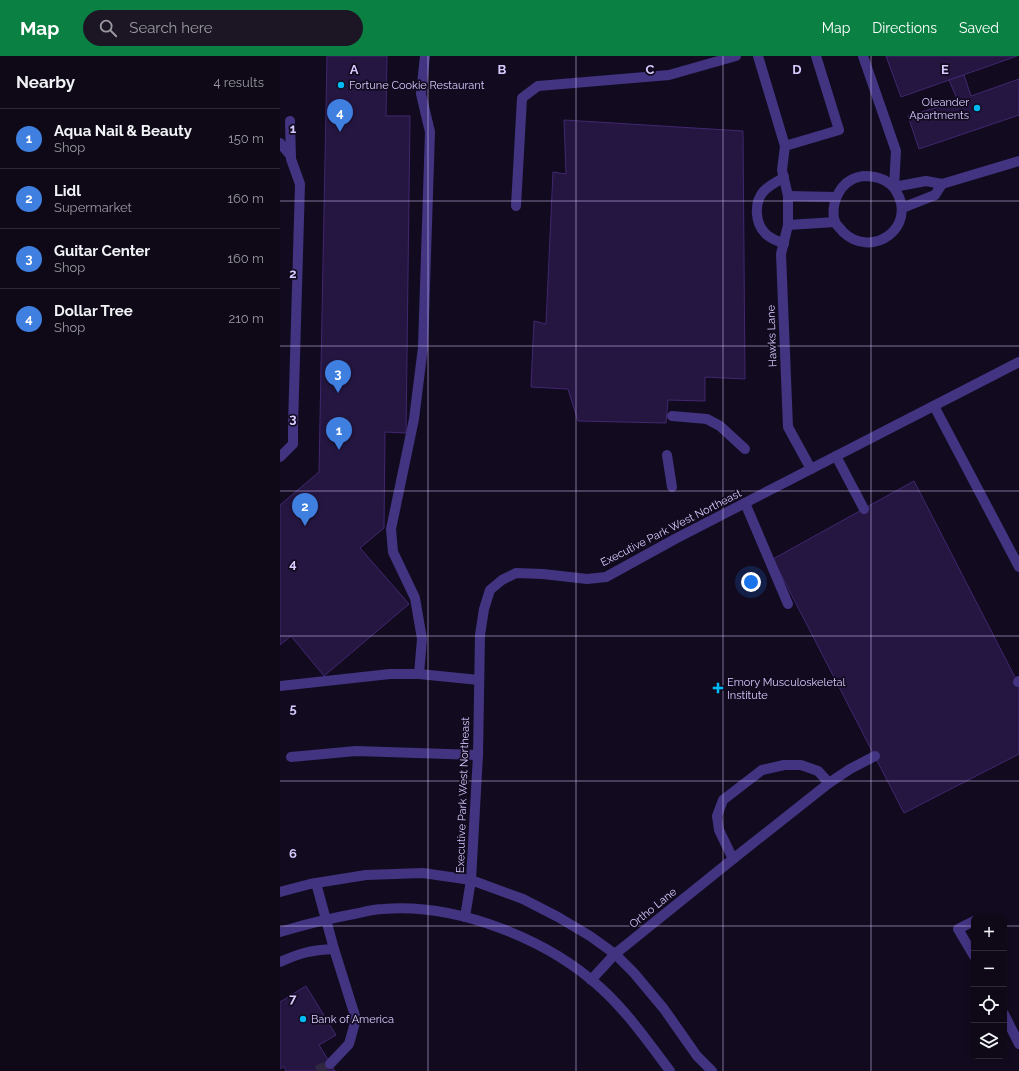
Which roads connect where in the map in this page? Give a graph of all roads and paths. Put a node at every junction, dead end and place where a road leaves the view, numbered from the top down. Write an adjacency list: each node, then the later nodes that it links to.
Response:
1 (425, 56): 34 (street)
2 (736, 56): 16 (street)
3 (758, 56): 8 (street)
4 (816, 56): 8 (street)
5 (863, 56): 13 (street)
6 (290, 121): 9 (street)
7 (280, 143): 9 (street)
8 (786, 146): 11 (street, Hawks Lane)
9 (291, 156): 27 (street)
10 (1019, 161): 12 (street)
11 (784, 177): 14 (street, Hawks Lane); 20 (street)
12 (942, 184): 13 (street); 17 (street)
13 (894, 187): 15 (street); 17 (street)
14 (788, 196): 15 (street); 19 (street, Hawks Lane)
15 (836, 196): 18 (street)
16 (516, 206)
17 (902, 208): 18 (street)
18 (835, 222): 19 (street)
19 (788, 225): 20 (street, Hawks Lane)
20 (784, 244): 28 (street, Hawks Lane)
21 (1019, 362): 22 (street, Executive Park West Northeast)
22 (934, 406): 26 (street, Executive Park West Northeast); 32 (street)
23 (672, 416): 24 (street)
24 (745, 449)
25 (667, 455): 29 (street)
26 (836, 456): 28 (street, Executive Park West Northeast); 31 (street)
27 (280, 457)
28 (811, 469): 30 (street, Executive Park West Northeast)
29 (672, 487)
30 (745, 503): 33 (street); 35 (street, Executive Park West Northeast)
31 (864, 508)
32 (1019, 567)
33 (788, 604)
34 (419, 674): 35 (street); 36 (street)
35 (479, 680): 37 (street, Executive Park West Northeast)
36 (280, 686)
37 (478, 755): 39 (street); 42 (street, Executive Park West Northeast)
38 (875, 756): 40 (street, Ortho Lane)
39 (291, 757)
40 (830, 783): 41 (street, Ortho Lane); 41 (street)
41 (733, 859): 51 (street, Ortho Lane)
42 (471, 880): 43 (street); 45 (street, Executive Park West Northeast); 51 (street)
43 (316, 883): 44 (street); 46 (street)
44 (280, 892)
45 (465, 917): 46 (street); 53 (street)
46 (326, 919): 48 (street); 49 (street)
47 (971, 922): 50 (street)
48 (280, 932)
49 (334, 949): 52 (street); 56 (street)
50 (971, 951)
51 (615, 954): 53 (street, Ortho Lane); 58 (street)
52 (280, 962)
53 (591, 980): 57 (street)
54 (1007, 1020): 55 (street)
55 (1019, 1044)
56 (330, 1064)
57 (670, 1071)
58 (712, 1071)

